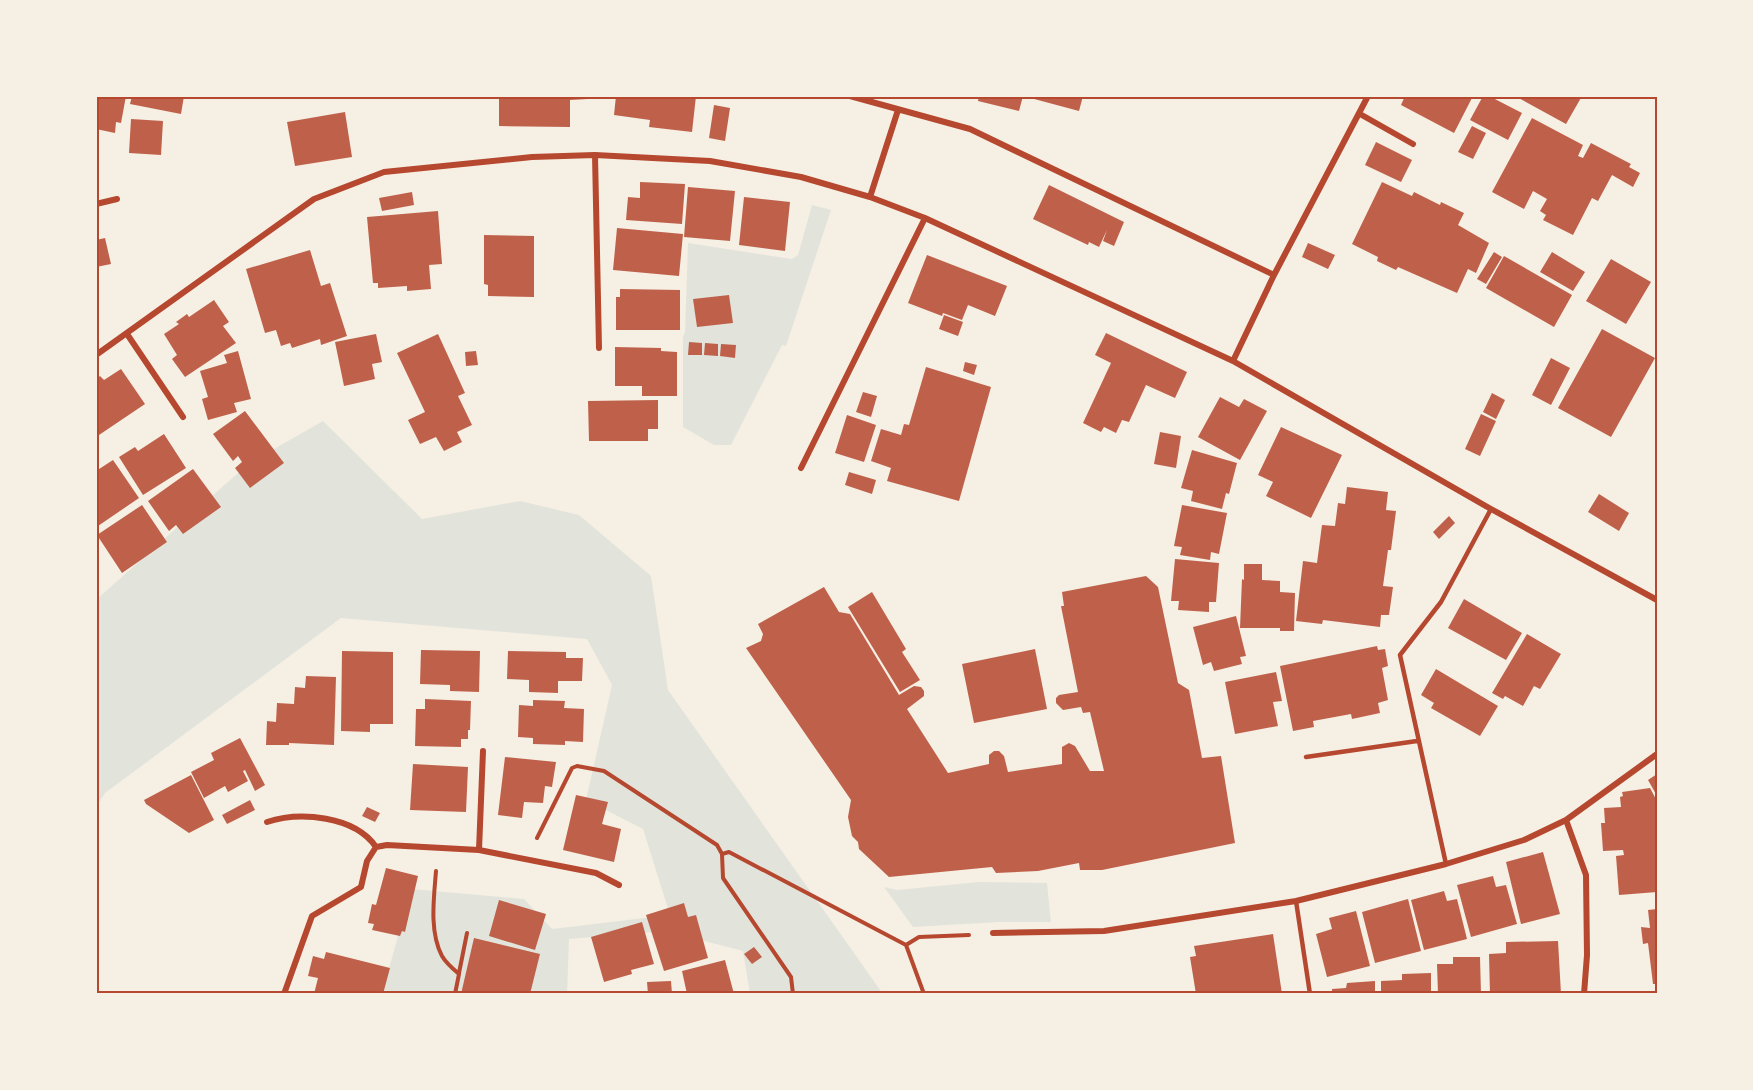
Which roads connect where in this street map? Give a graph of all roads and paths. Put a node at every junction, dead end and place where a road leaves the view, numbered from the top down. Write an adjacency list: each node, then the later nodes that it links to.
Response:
1 (850, 96): 3 (street)
2 (1368, 96): 4 (street)
3 (898, 110): 7 (street); 11 (street)
4 (1360, 114): 5 (street); 11 (street)
5 (1413, 144)
6 (595, 155): 7 (street); 12 (street); 13 (street)
7 (870, 197): 10 (street)
8 (117, 199): 9 (street)
9 (96, 204)
10 (925, 218): 15 (street); 17 (street)
11 (1274, 274): 15 (street)
12 (127, 334): 14 (street); 16 (street)
13 (598, 348)
14 (96, 355)
15 (1233, 361): 18 (street)
16 (183, 417)
17 (801, 468)
18 (1491, 509): 19 (street); 20 (lane)
19 (1657, 600)
20 (1417, 741): 23 (lane); 31 (lane)
21 (483, 751): 28 (street)
22 (1657, 754): 24 (street)
23 (1306, 757)
24 (1566, 820): 31 (street); 43 (street)
25 (267, 822): 26 (street)
26 (376, 847): 27 (street); 38 (street)
27 (438, 848): 28 (street); 37 (path)
28 (479, 849): 30 (street)
29 (722, 854): 30 (path); 36 (path); 40 (path)
30 (531, 859): 32 (street)
31 (1446, 864): 33 (street)
32 (620, 885)
33 (1296, 901): 35 (street); 42 (lane)
34 (467, 933): 37 (path)
35 (993, 933): 36 (path)
36 (906, 945): 41 (path)
37 (459, 974): 39 (path)
38 (284, 994)
39 (455, 994)
40 (793, 994)
41 (924, 994)
42 (1310, 994)
43 (1584, 994)

